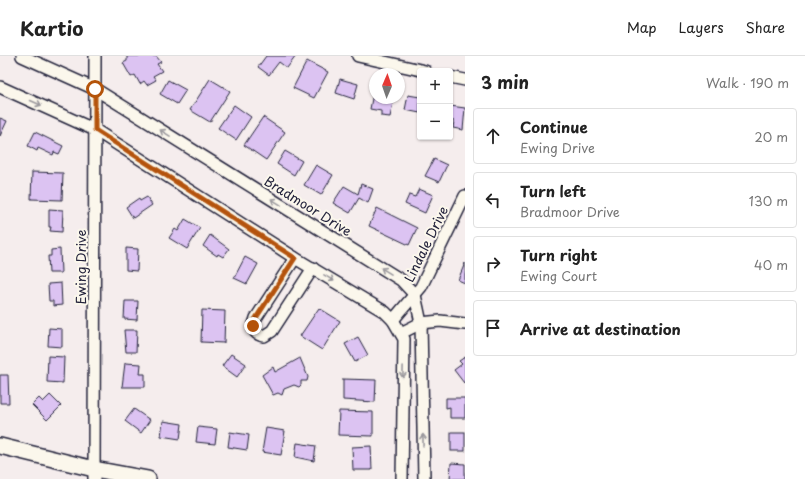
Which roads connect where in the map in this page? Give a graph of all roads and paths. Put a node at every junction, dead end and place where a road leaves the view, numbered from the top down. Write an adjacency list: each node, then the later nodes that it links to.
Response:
1 (22, 56): 8 (street, Bradmoor Drive)
2 (95, 56): 8 (street, Ewing Drive)
3 (358, 56): 4 (street)
4 (417, 69)
5 (453, 77): 6 (street)
6 (465, 80)
7 (0, 87): 9 (street, one-way to 9)
8 (95, 89): 9 (street, Ewing Drive); 13 (street, Bradmoor Drive, one-way to 8)
9 (95, 130): 11 (street); 19 (street, Ewing Drive)
10 (465, 196): 13 (street, Lindale Drive)
11 (295, 258): 12 (street); 12 (street)
12 (313, 268): 14 (street, one-way to 14)
13 (415, 296): 14 (street, Lindale Drive); 15 (street, Bradmoor Drive)
14 (393, 320): 17 (street)
15 (421, 323): 16 (street); 17 (street); 22 (street, Bradmoor Drive, one-way to 15)
16 (465, 324)
17 (401, 333): 21 (street, one-way to 21)
18 (0, 446): 19 (street)
19 (94, 474): 20 (street)
20 (148, 479)
21 (402, 479)
22 (424, 479)

